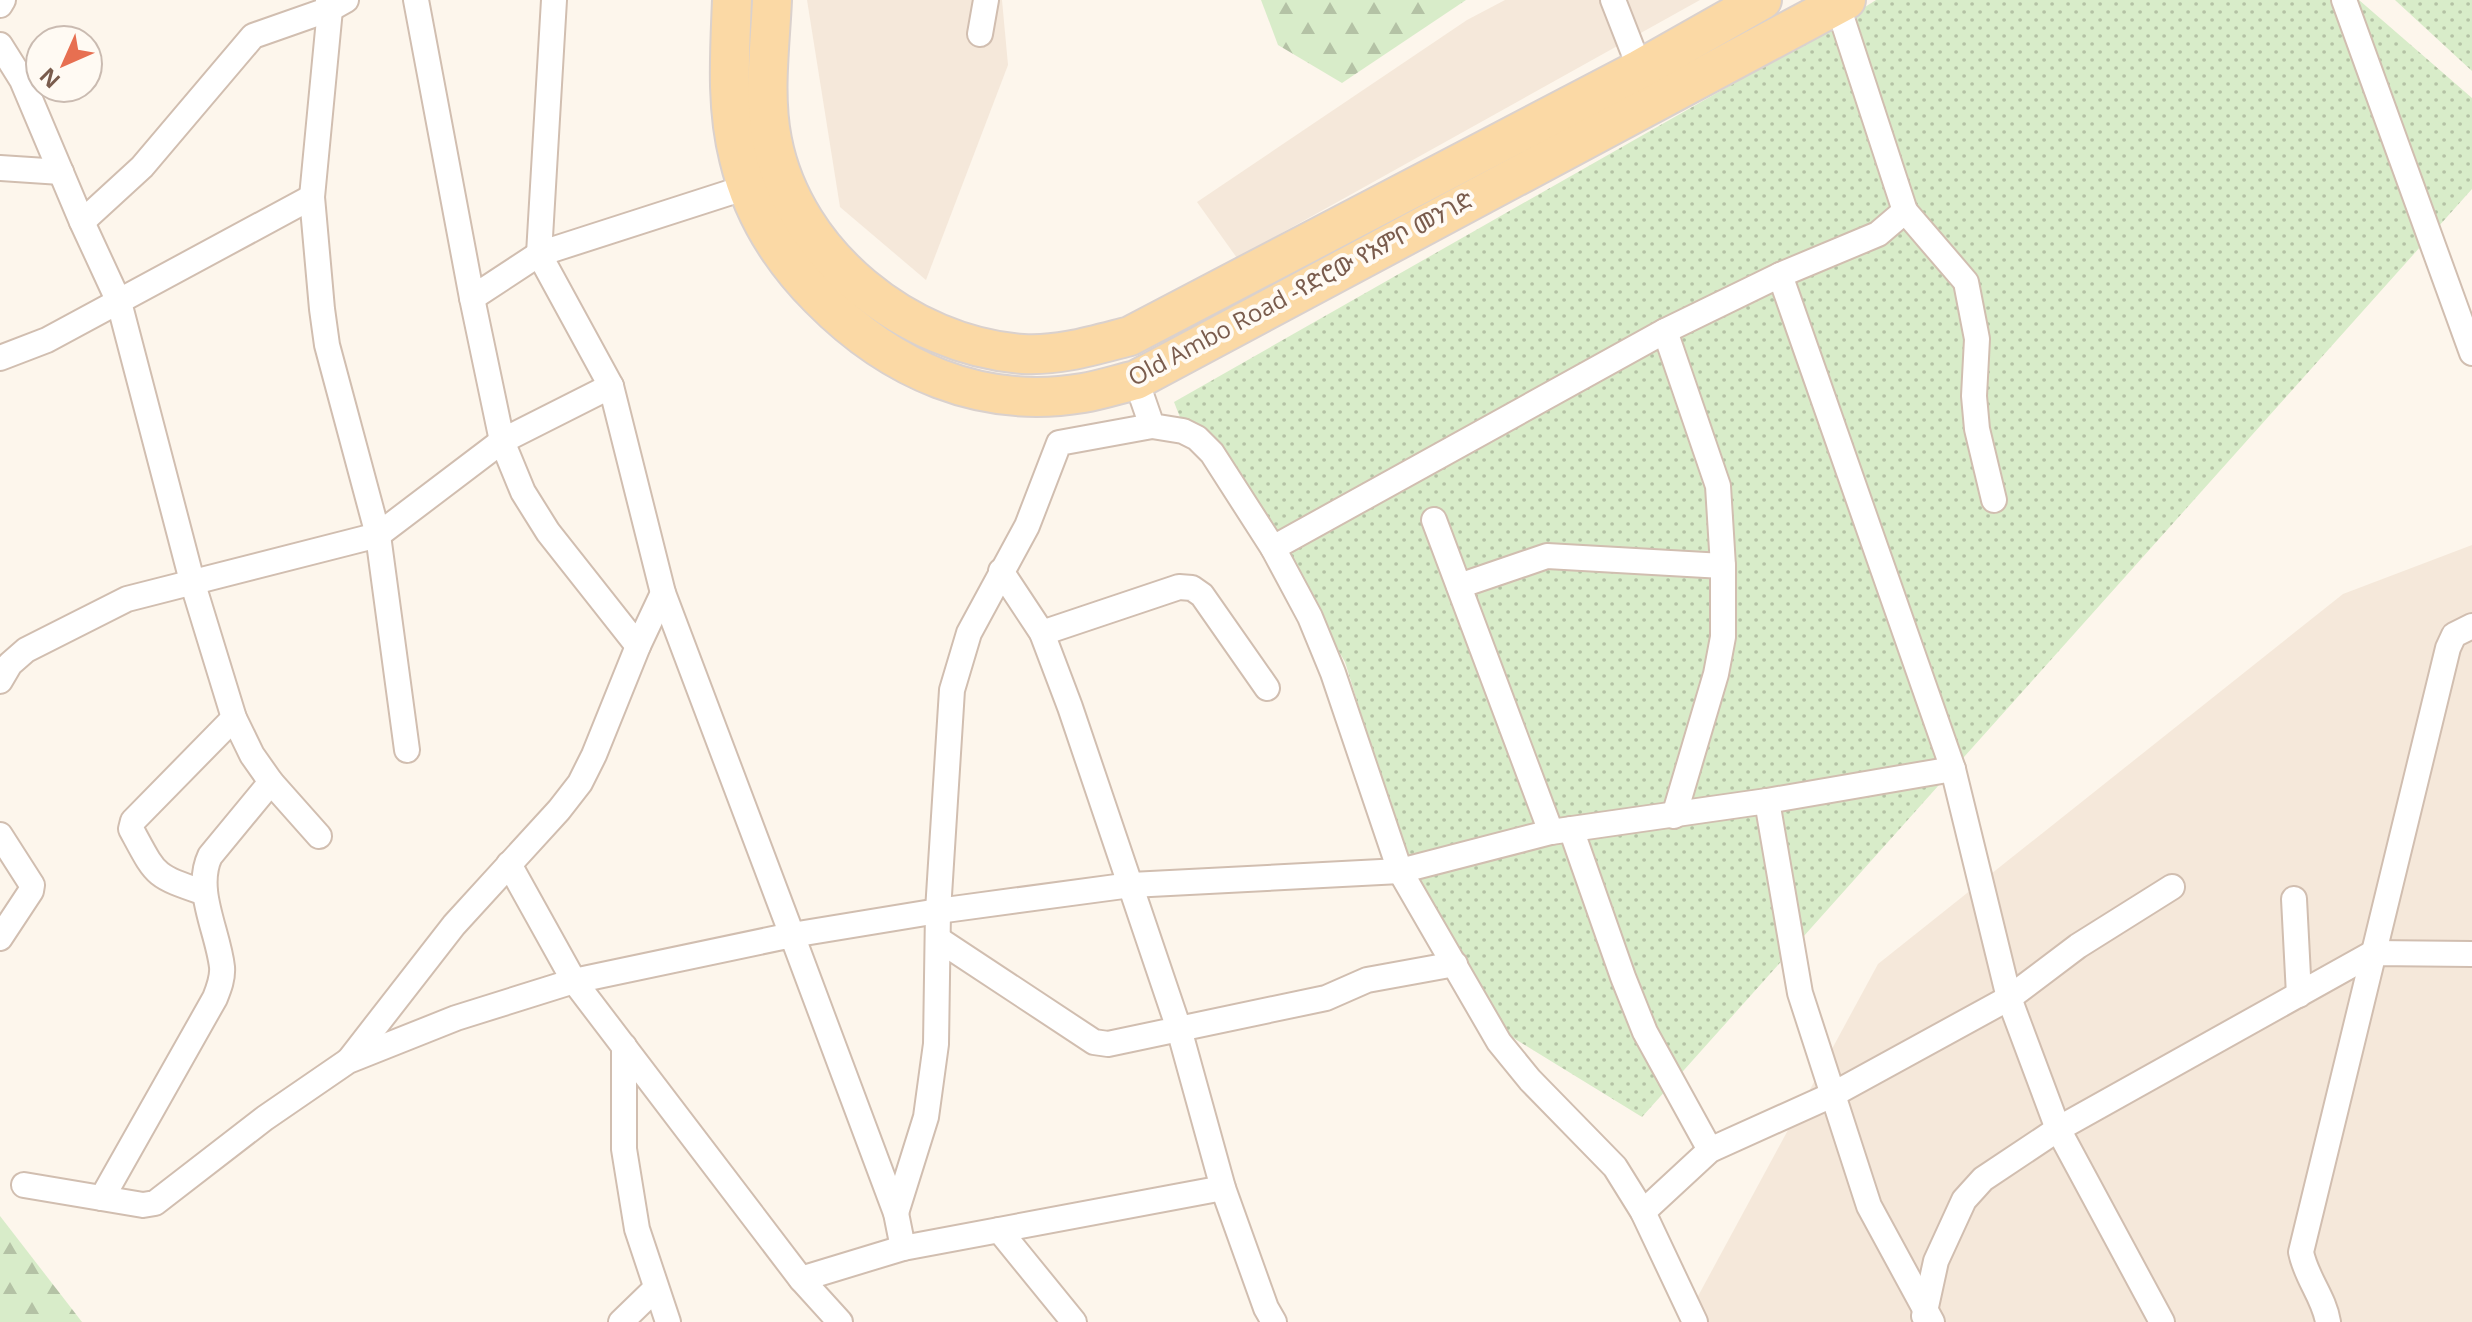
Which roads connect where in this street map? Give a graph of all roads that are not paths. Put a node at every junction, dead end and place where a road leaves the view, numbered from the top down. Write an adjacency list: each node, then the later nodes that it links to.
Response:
1 (3, 0): 12 (street)
2 (416, 0): 25 (street)
3 (554, 0): 22 (street)
4 (732, 0): 18 (main road, Old Ambo Road -የድሮው የአምቦ መንገድ)
5 (772, 0): 23 (main road, Old Ambo Road -የድሮው የአምቦ መንገድ)
6 (986, 0): 13 (street)
7 (1613, 0): 15 (street)
8 (1762, 0): 15 (main road, Old Ambo Road -የድሮው የአምቦ መንገድ)
9 (2344, 0): 29 (street)
10 (1840, 2): 20 (street); 31 (main road, Old Ambo Road -የድሮው የአምቦ መንገድ)
11 (335, 3): 19 (street); 21 (street)
12 (0, 5)
13 (980, 34)
14 (0, 45): 17 (street)
15 (1640, 69): 23 (main road, Old Ambo Road -የድሮው የአምቦ መንገድ)
16 (0, 168): 17 (street)
17 (61, 172): 21 (street)
18 (747, 187): 22 (street); 27 (main road, Old Ambo Road -የድሮው የአምቦ መንገድ)
19 (312, 197): 26 (street); 37 (street)
20 (1905, 211): 24 (street); 35 (street)
21 (82, 222): 26 (street)
22 (539, 254): 25 (street); 32 (street)
23 (851, 275): 27 (main road)
24 (1780, 275): 28 (street); 51 (street)
25 (472, 298): 34 (street)
26 (119, 302): 30 (street); 41 (street)
27 (826, 304): 31 (main road, Old Ambo Road -የድሮው የአምቦ መንገድ)
28 (1665, 331): 38 (street); 39 (street)
29 (2472, 353)
30 (0, 358)
31 (1136, 380): 33 (street)
32 (611, 386): 34 (street); 43 (street)
33 (1152, 426): 38 (street); 40 (street)
34 (502, 441): 37 (street); 46 (street)
35 (1994, 500)
36 (1434, 520): 42 (street)
37 (378, 535): 41 (street); 50 (street)
38 (1273, 548): 59 (street)
39 (1723, 566): 42 (street); 54 (street)
40 (1001, 571): 45 (street); 64 (street)
41 (192, 581): 47 (street); 49 (street)
42 (1459, 586): 55 (street)
43 (663, 593): 46 (street); 65 (street)
44 (2472, 626): 68 (street)
45 (1042, 633): 48 (street); 60 (street)
46 (638, 646): 58 (street)
47 (0, 681)
48 (1267, 688)
49 (234, 718): 52 (street); 62 (street)
50 (407, 750)
51 (1953, 769): 53 (street); 73 (street)
52 (271, 782): 57 (street); 62 (street)
53 (1767, 801): 54 (street); 77 (street)
54 (1674, 816): 55 (street)
55 (1561, 831): 59 (street); 79 (street)
56 (0, 835): 66 (street)
57 (319, 836)
58 (509, 864): 71 (street); 76 (street)
59 (1400, 871): 60 (street); 70 (street)
60 (1131, 885): 64 (street); 74 (street)
61 (2172, 887): 73 (street)
62 (205, 893): 82 (street)
63 (2294, 899): 72 (street)
64 (938, 911): 65 (street); 67 (street)
65 (792, 935): 71 (street); 84 (street)
66 (0, 938)
67 (938, 939): 74 (street); 84 (street)
68 (2373, 953): 69 (street); 72 (street); 97 (street)
69 (2472, 954)
70 (1455, 964): 74 (street); 83 (street)
71 (574, 981): 75 (street); 76 (street)
72 (2299, 995): 78 (street)
73 (2009, 998): 77 (street); 78 (street)
74 (1179, 1029): 81 (street)
75 (624, 1046): 87 (street); 88 (street)
76 (348, 1061): 82 (street)
77 (1832, 1095): 79 (street); 89 (street)
78 (2058, 1129): 89 (street); 96 (street)
79 (1710, 1150): 83 (street)
80 (24, 1185): 82 (street)
81 (1223, 1188): 85 (street); 94 (street)
82 (102, 1198)
83 (1643, 1212): 95 (street)
84 (896, 1213): 86 (street)
85 (999, 1230): 86 (street); 93 (street)
86 (903, 1248): 87 (street)
87 (801, 1279): 92 (street)
88 (655, 1289): 90 (street); 91 (street)
89 (1927, 1318)
90 (621, 1322)
91 (668, 1322)
92 (840, 1322)
93 (1074, 1322)
94 (1274, 1322)
95 (1695, 1322)
96 (2162, 1322)
97 (2328, 1322)

